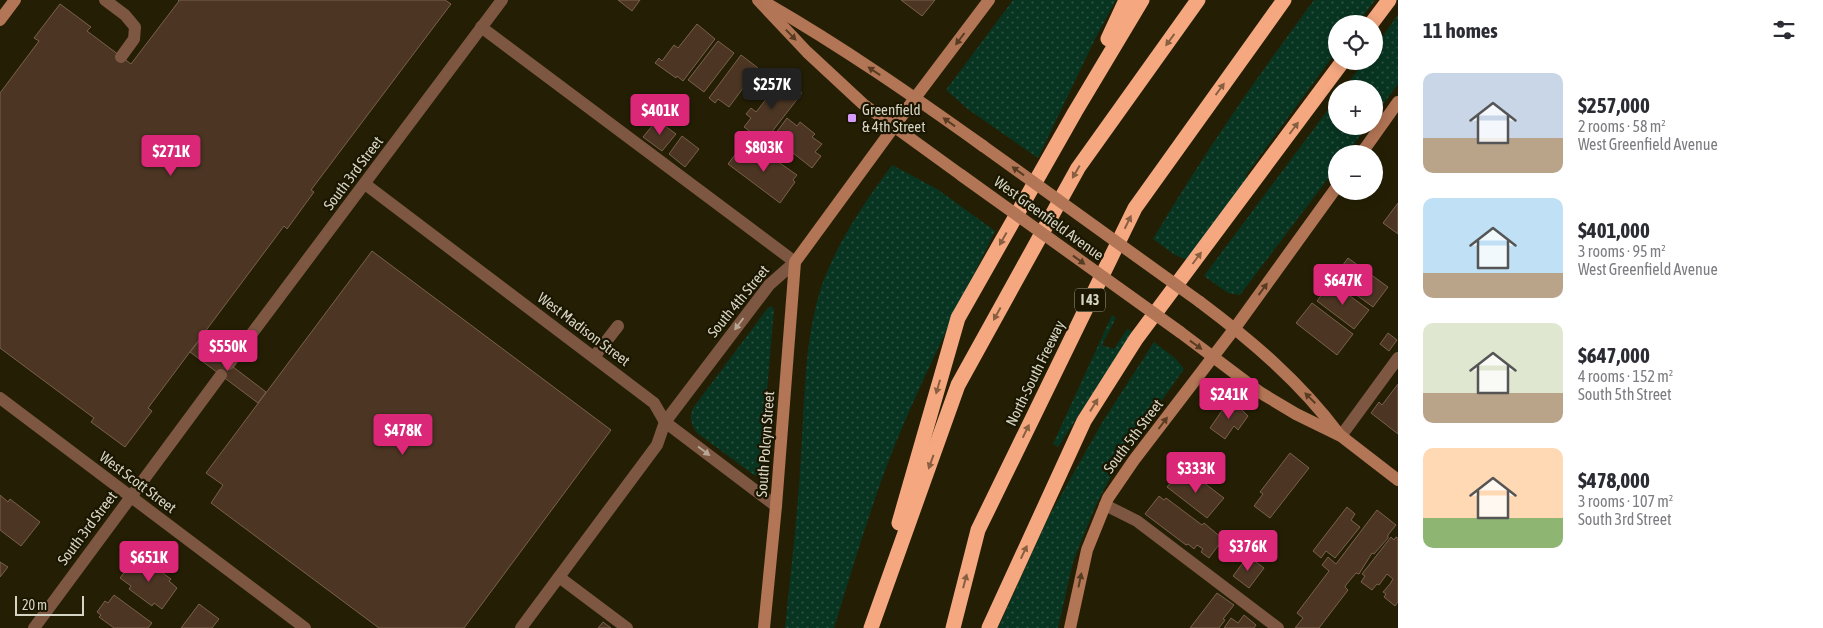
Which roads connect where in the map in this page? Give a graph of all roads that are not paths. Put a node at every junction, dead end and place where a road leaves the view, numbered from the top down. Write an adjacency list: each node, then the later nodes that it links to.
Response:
1 (14, 0): 13 (main road)
2 (105, 0): 15 (street)
3 (502, 0): 14 (street, South 3rd Street)
4 (758, 0): 20 (main road, West Greenfield Avenue, one-way to 20)
5 (762, 0): 17 (main road, West Greenfield Avenue, one-way to 5)
6 (989, 0): 17 (main road, South 4th Street, one-way to 17)
7 (1126, 0): 19 (highway)
8 (1142, 0): 19 (highway)
9 (1198, 0): 45 (highway, one-way to 45)
10 (1284, 0): 46 (highway, North-South Freeway / I 43, one-way to 10)
11 (1389, 0): 12 (highway)
12 (1378, 15)
13 (0, 20)
14 (481, 28): 22 (street, South 3rd Street); 24 (street)
15 (121, 57)
16 (1336, 70): 47 (highway, one-way to 16)
17 (915, 98): 20 (main road, South 4th Street); 26 (main road, West Greenfield Avenue, one-way to 17, bridge)
18 (1398, 102): 21 (main road)
19 (1074, 112): 45 (highway, one-way to 45)
20 (894, 126): 24 (main road, South 4th Street); 28 (main road, West Greenfield Avenue, one-way to 28, bridge)
21 (1367, 145)
22 (365, 184): 27 (street, West Madison Street); 30 (street, South 3rd Street)
23 (1328, 199): 26 (main road, South 5th Street, one-way to 23)
24 (795, 262): 33 (street, South 4th Street, one-way to 33); 38 (main road, South Polcyn Street)
25 (618, 326): 27 (street)
26 (1235, 328): 28 (main road, South 5th Street); 34 (main road, West Greenfield Avenue, one-way to 26)
27 (594, 357): 33 (street, West Madison Street)
28 (1213, 357): 34 (main road, West Greenfield Avenue); 37 (main road, South 5th Street, one-way to 28)
29 (1398, 358): 34 (street)
30 (229, 364)
31 (221, 375): 36 (street, South 3rd Street)
32 (0, 398): 36 (street, West Scott Street)
33 (664, 422): 38 (street, West Madison Street, one-way to 38); 39 (street, South 4th Street)
34 (1341, 436): 35 (main road, West Greenfield Avenue)
35 (1398, 480)
36 (131, 497): 40 (street, South 3rd Street); 41 (street, West Scott Street)
37 (1105, 505): 48 (main road, South 5th Street, one-way to 37); 49 (street)
38 (776, 506): 44 (main road, South Polcyn Street)
39 (559, 577): 42 (street, South 4th Street); 43 (street)
40 (34, 628)
41 (305, 628)
42 (521, 628)
43 (627, 628)
44 (764, 628)
45 (870, 628)
46 (953, 628)
47 (989, 628)
48 (1070, 628)
49 (1278, 628)

